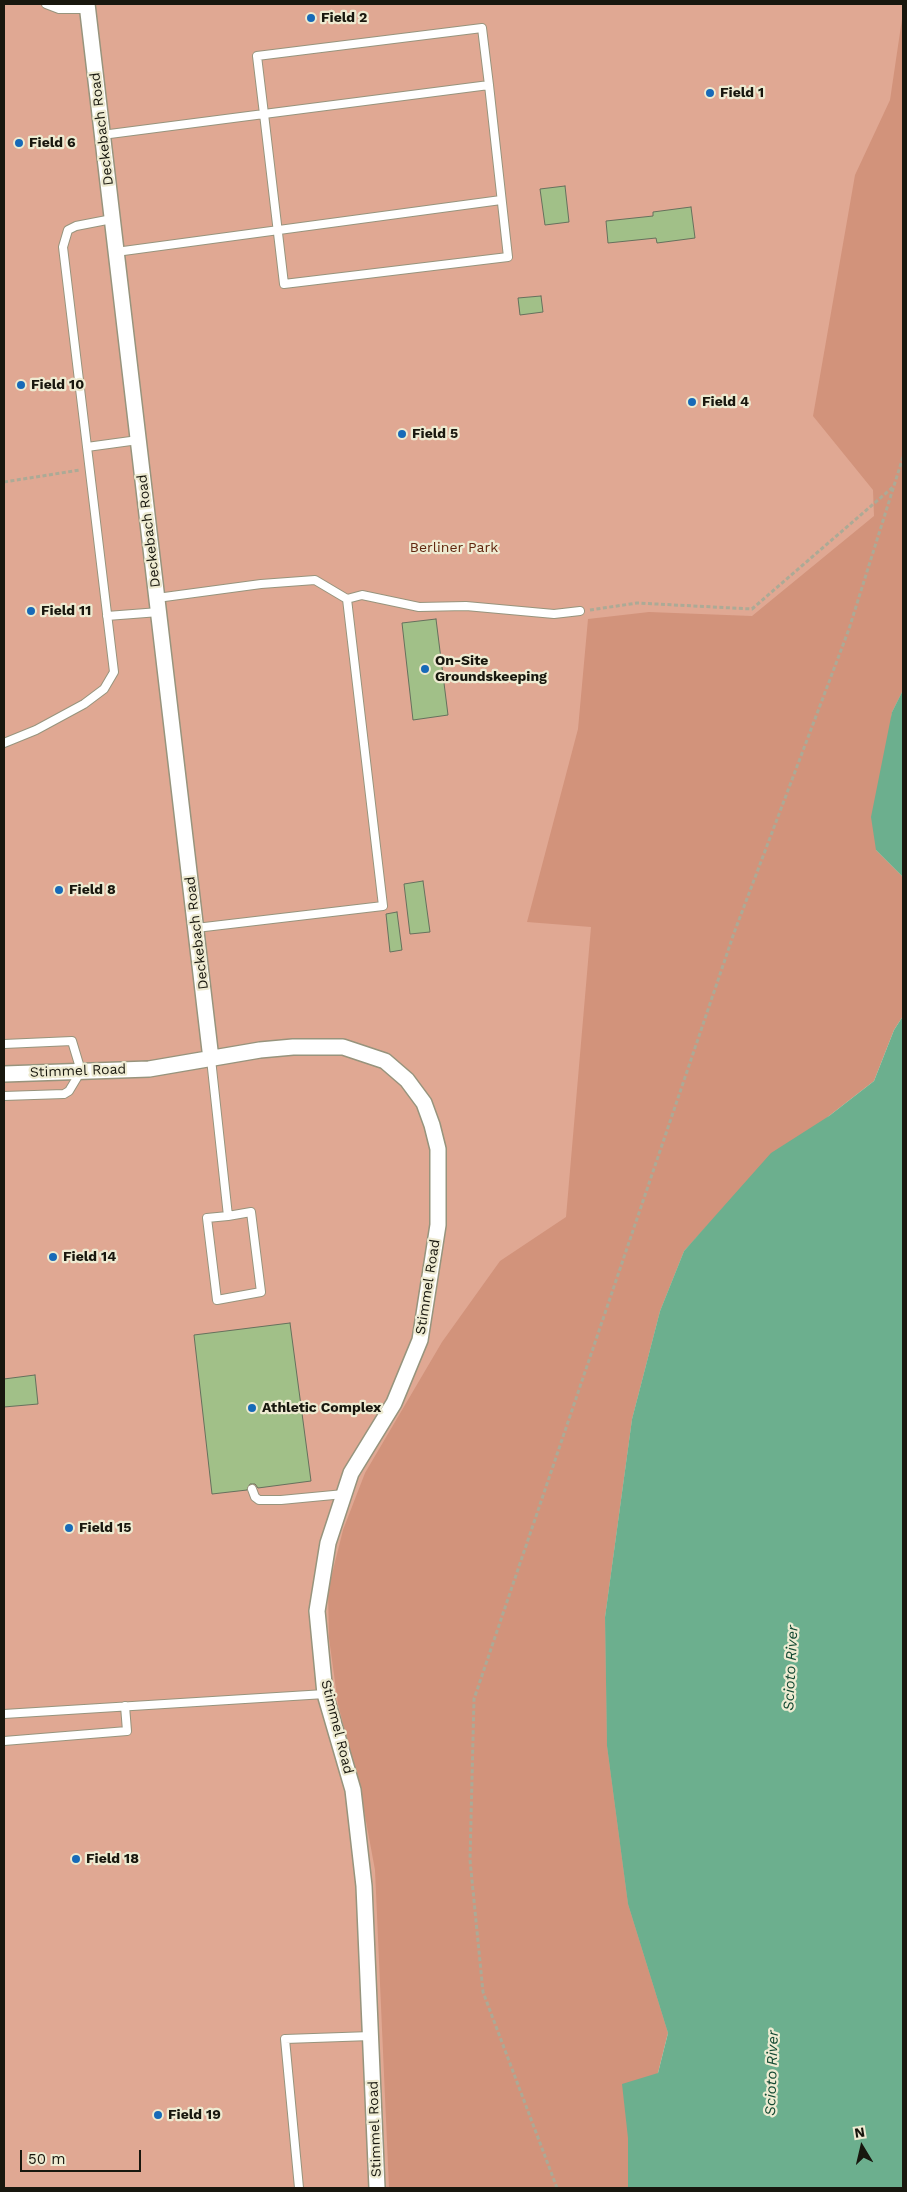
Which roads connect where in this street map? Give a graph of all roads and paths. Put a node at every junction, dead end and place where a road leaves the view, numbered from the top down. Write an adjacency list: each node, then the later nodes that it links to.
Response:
1 (46, 4): 2 (lane)
2 (87, 6): 5 (street, Deckebach Road)
3 (489, 85): 4 (lane); 4 (lane); 6 (lane)
4 (264, 114): 5 (lane); 8 (lane)
5 (102, 135): 7 (street, Deckebach Road)
6 (501, 200): 8 (lane); 8 (lane)
7 (112, 219): 9 (street, Deckebach Road); 11 (lane)
8 (277, 229): 9 (lane)
9 (116, 252): 10 (street, Deckebach Road)
10 (138, 440): 11 (lane); 17 (street, Deckebach Road)
11 (87, 447): 13 (lane)
12 (903, 457): 15 (path)
13 (90, 468): 14 (path); 19 (lane)
14 (4, 482)
15 (894, 487): 18 (path); 37 (path)
16 (346, 599): 17 (lane); 18 (lane); 21 (lane)
17 (158, 605): 19 (lane); 21 (street, Deckebach Road)
18 (580, 611)
19 (108, 616): 20 (lane)
20 (4, 743)
21 (196, 928): 23 (street, Deckebach Road)
22 (4, 1044): 24 (lane)
23 (211, 1059): 24 (street, Stimmel Road); 27 (lane); 29 (street, Stimmel Road)
24 (81, 1071): 25 (street, Stimmel Road); 26 (lane)
25 (4, 1074)
26 (4, 1096)
27 (228, 1216): 27 (lane)
28 (252, 1489): 29 (lane)
29 (344, 1494): 30 (street, Stimmel Road)
30 (325, 1694): 31 (lane); 34 (street, Stimmel Road)
31 (125, 1706): 32 (lane); 33 (lane)
32 (4, 1714)
33 (4, 1741)
34 (372, 2036): 35 (lane); 36 (street, Stimmel Road)
35 (299, 2188)
36 (377, 2188)
37 (557, 2188)

